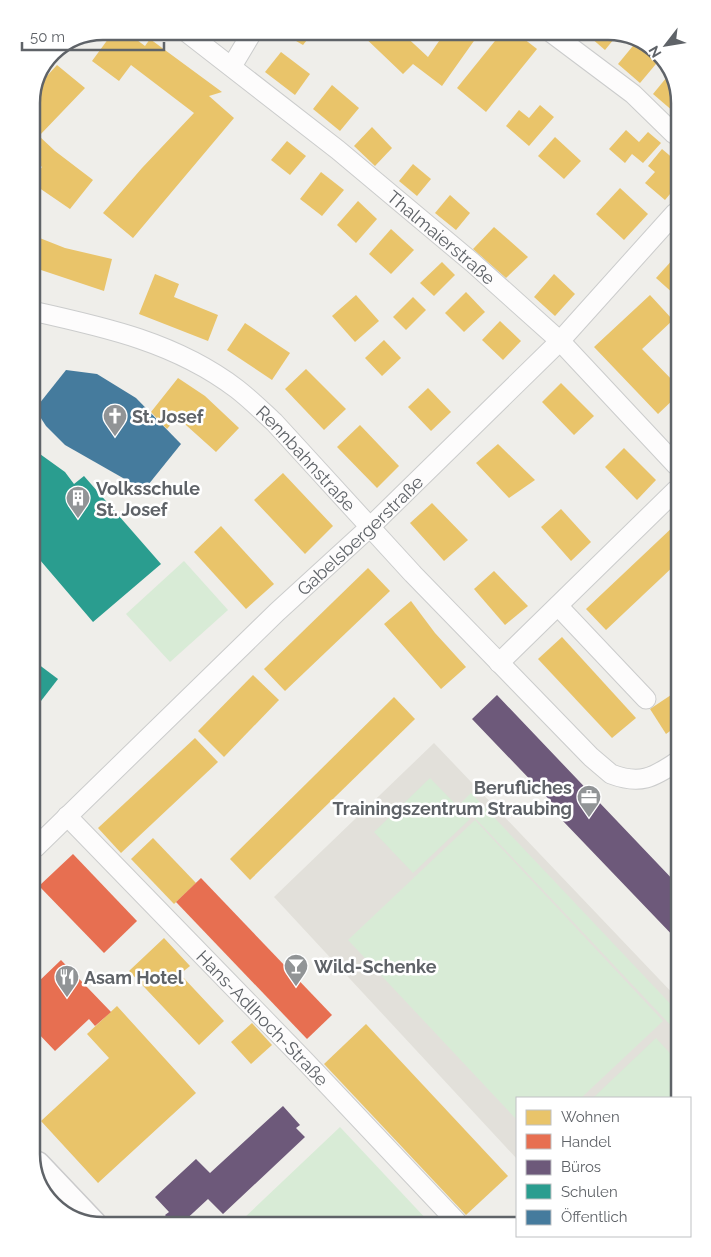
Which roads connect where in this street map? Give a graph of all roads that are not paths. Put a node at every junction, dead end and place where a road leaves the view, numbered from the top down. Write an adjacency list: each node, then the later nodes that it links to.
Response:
1 (197, 40): 4 (street, Thalmaierstraße)
2 (248, 40): 4 (street)
3 (561, 40): 5 (street)
4 (232, 66): 8 (street, Thalmaierstraße)
5 (671, 131)
6 (671, 217): 8 (street, Gabelsbergerstraße)
7 (40, 312): 11 (street, Rennbahnstraße)
8 (560, 341): 9 (street, Thalmaierstraße); 11 (street, Gabelsbergerstraße)
9 (671, 460)
10 (671, 495): 12 (street)
11 (370, 526): 13 (street, Rennbahnstraße); 16 (street, Gabelsbergerstraße)
12 (558, 606): 13 (street); 14 (street)
13 (499, 663): 15 (street, Rennbahnstraße)
14 (646, 699)
15 (671, 766)
16 (67, 816): 17 (street, Gabelsbergerstraße); 20 (street, Hans-Adlhoch-Straße)
17 (40, 843)
18 (42, 1170): 19 (street)
19 (85, 1214)
20 (452, 1217)

